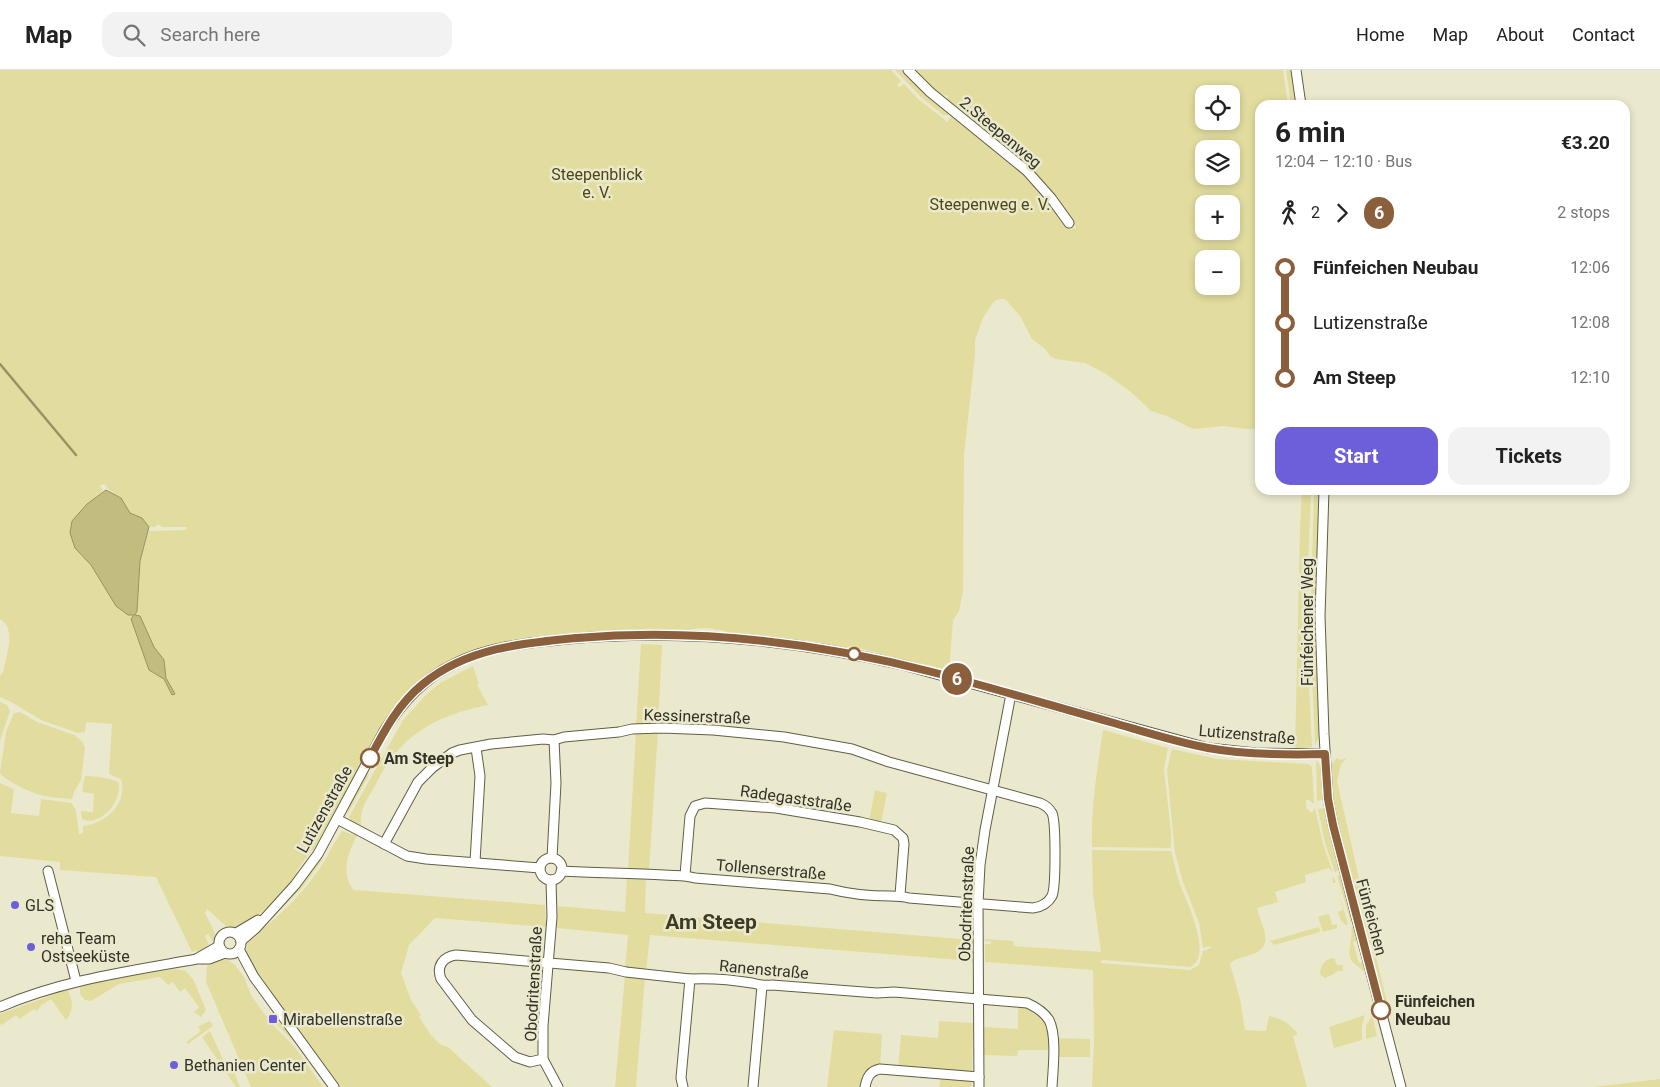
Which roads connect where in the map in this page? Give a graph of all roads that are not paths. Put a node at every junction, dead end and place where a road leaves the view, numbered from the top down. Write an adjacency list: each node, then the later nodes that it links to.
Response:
1 (908, 70): 4 (street, 2.Steepenweg)
2 (1296, 70): 3 (street)
3 (1300, 100)
4 (1069, 223)
5 (1324, 495): 9 (street, Fünfeichener Weg)
6 (1011, 694): 9 (street, Lutizenstraße); 10 (street, Obodritenstraße); 11 (street, Lutizenstraße)
7 (554, 740): 8 (street, Kessinerstraße); 10 (street, Kessinerstraße); 13 (street)
8 (476, 748): 12 (street, Kessinerstraße); 14 (street)
9 (1325, 754): 38 (street, Fünfeichen)
10 (993, 790): 21 (street, Obodritenstraße); 21 (street, Kessinerstraße)
11 (337, 819): 12 (street); 22 (street, Lutizenstraße)
12 (384, 844): 14 (street)
13 (552, 858): 15 (street); 16 (street)
14 (475, 862): 15 (street)
15 (540, 868): 19 (street)
16 (561, 870): 18 (street, Tollenserstraße); 19 (street)
17 (48, 871): 25 (street)
18 (685, 875): 20 (street, Tollenserstraße); 20 (street, Radegaststraße)
19 (551, 880): 23 (street, Obodritenstraße)
20 (900, 895): 21 (street, Tollenserstraße)
21 (978, 904): 27 (street, Obodritenstraße)
22 (232, 946): 25 (street); 31 (street)
23 (548, 963): 24 (street, Ranenstraße); 29 (street, Obodritenstraße); 29 (street, Ranenstraße)
24 (690, 979): 26 (street, Ranenstraße); 33 (street)
25 (76, 981): 28 (street)
26 (762, 986): 27 (street, Ranenstraße); 34 (street)
27 (978, 998): 30 (street, Obodritenstraße); 37 (street, Ranenstraße)
28 (0, 1007)
29 (543, 1059): 32 (street, Obodritenstraße)
30 (979, 1077): 35 (street); 36 (street, Obodritenstraße)
31 (334, 1087)
32 (558, 1087)
33 (682, 1087)
34 (753, 1087)
35 (865, 1087)
36 (979, 1087)
37 (1052, 1087)
38 (1401, 1087)

